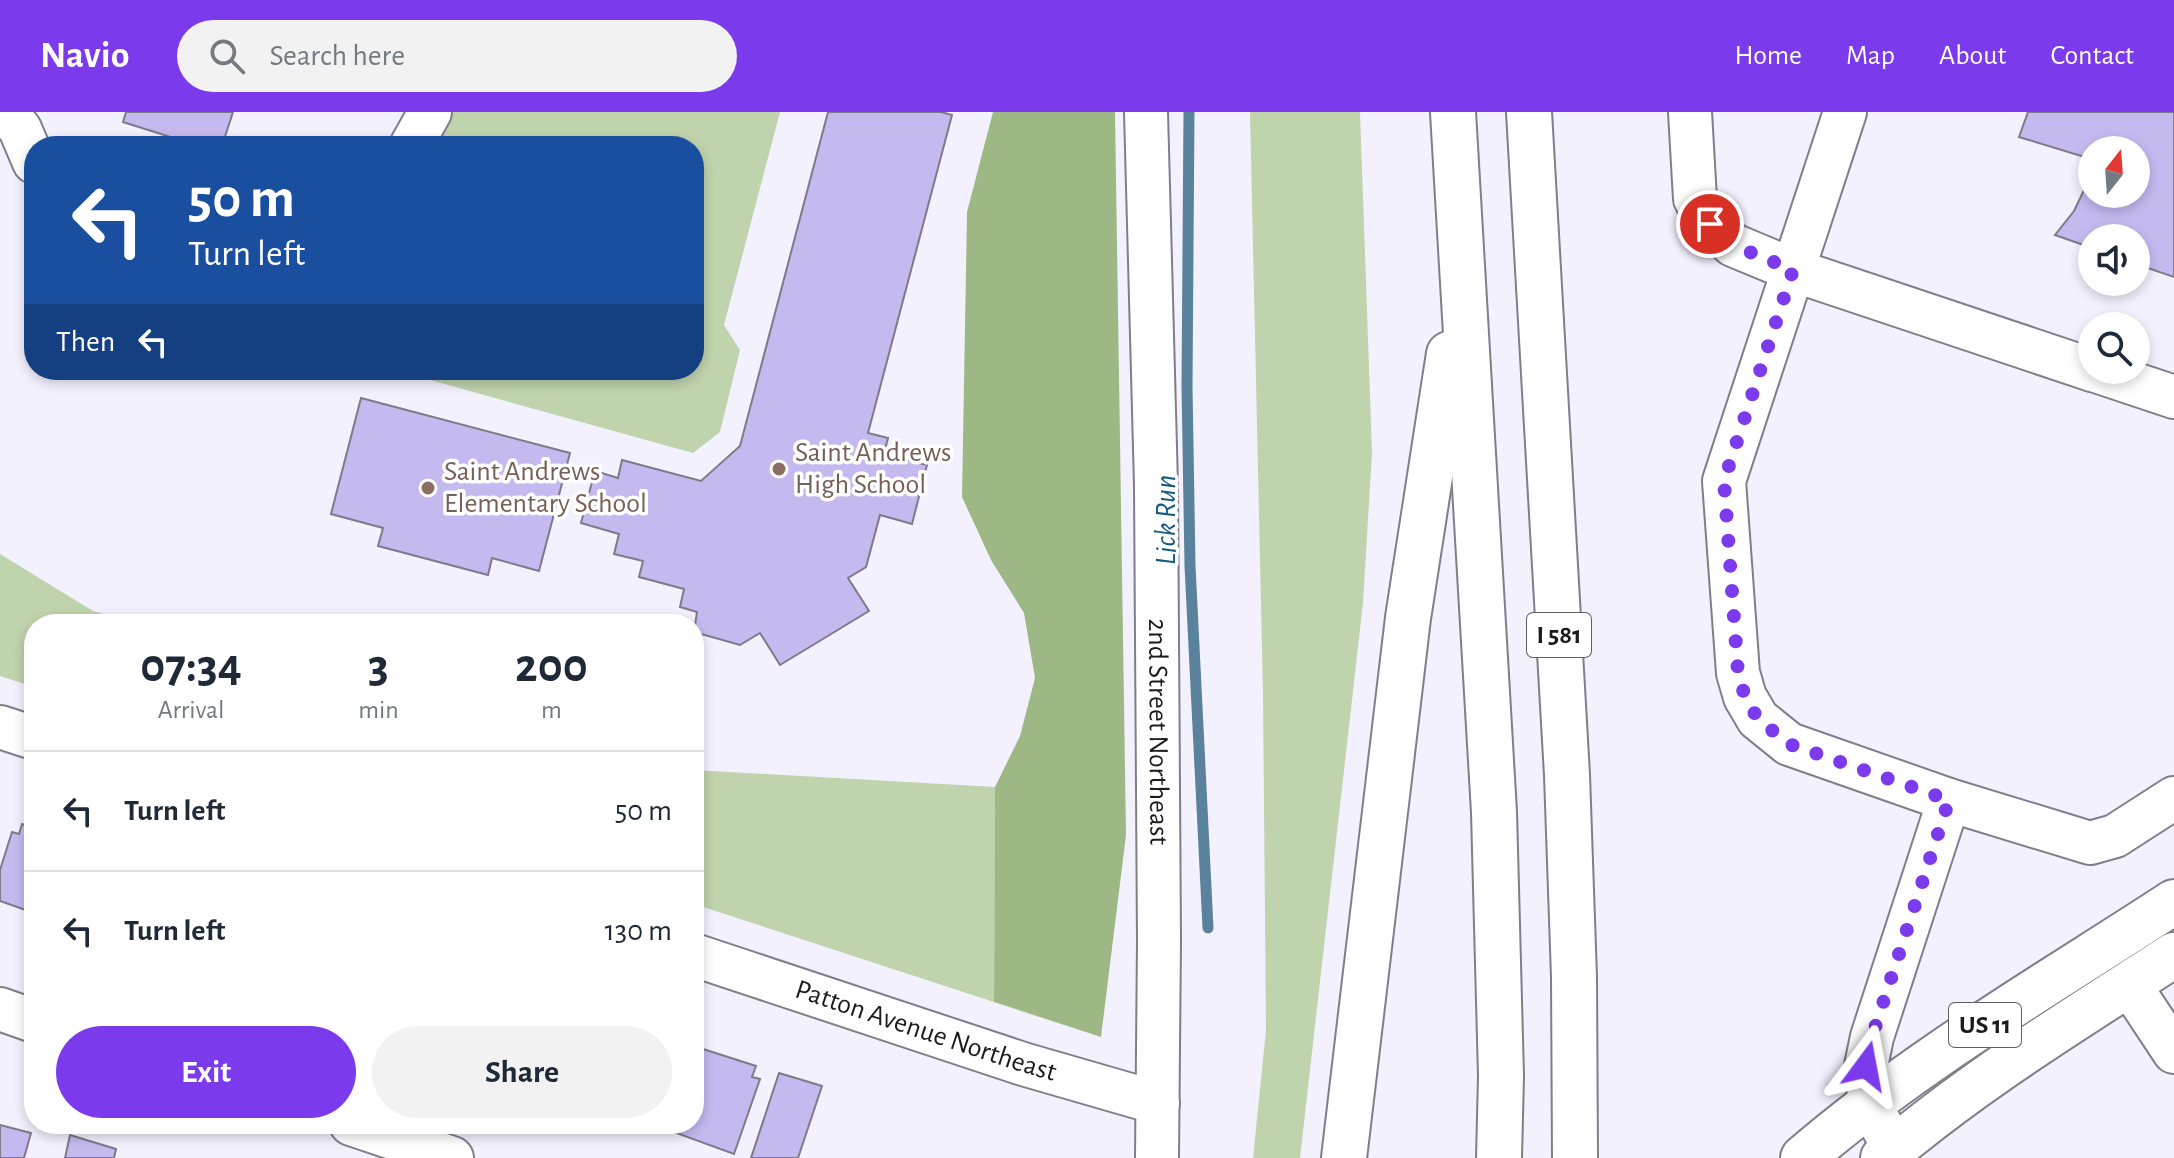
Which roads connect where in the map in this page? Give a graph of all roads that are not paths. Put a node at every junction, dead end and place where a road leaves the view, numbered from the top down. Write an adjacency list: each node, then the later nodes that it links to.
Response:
1 (6, 112): 9 (street)
2 (430, 112): 8 (street)
3 (1146, 112): 26 (street, 2nd Street Northeast)
4 (1453, 112): 10 (main road, I 581)
5 (1529, 112): 34 (main road, I 581)
6 (1690, 112): 11 (street)
7 (1845, 112): 11 (street)
8 (417, 136)
9 (24, 138)
10 (1463, 269): 32 (main road); 33 (main road, I 581)
11 (1793, 270): 12 (street); 18 (street)
12 (2078, 365)
13 (2135, 384): 14 (street)
14 (2174, 397)
15 (0, 727): 16 (street)
16 (24, 735)
17 (2174, 798): 18 (street)
18 (1949, 800): 27 (street)
19 (2174, 902): 27 (main road, US 11)
20 (2174, 955): 22 (main road, US 11)
21 (704, 958): 26 (street, Patton Avenue Northeast)
22 (2129, 984): 25 (street); 29 (main road, US 11)
23 (0, 1009): 24 (street)
24 (24, 1017)
25 (2174, 1052)
26 (1158, 1103): 31 (street, 2nd Street Northeast)
27 (1870, 1105): 29 (street); 35 (main road, US 11)
28 (381, 1134): 30 (street)
29 (1888, 1153)
30 (452, 1158)
31 (1157, 1158)
32 (1344, 1158)
33 (1499, 1158)
34 (1575, 1158)
35 (1803, 1158)

